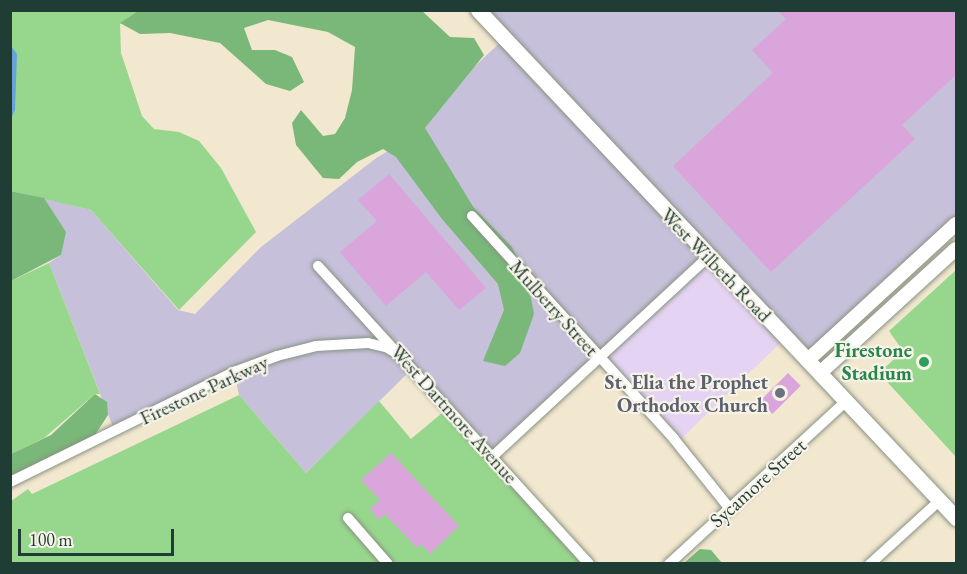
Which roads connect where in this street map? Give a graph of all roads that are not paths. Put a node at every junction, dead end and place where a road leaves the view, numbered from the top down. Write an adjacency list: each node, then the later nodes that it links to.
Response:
1 (478, 10): 5 (main road, West Wilbeth Road)
2 (472, 216): 8 (street, Mulberry Street)
3 (957, 224): 9 (street)
4 (957, 249): 10 (street)
5 (708, 257): 8 (street); 9 (main road, West Wilbeth Road)
6 (318, 266): 7 (street, West Dartmore Avenue)
7 (406, 359): 12 (street, West Dartmore Avenue); 13 (street, Firestone Parkway)
8 (601, 359): 12 (street); 15 (street, Mulberry Street)
9 (808, 360): 10 (main road, West Wilbeth Road)
10 (820, 373): 11 (main road, West Wilbeth Road)
11 (846, 401): 14 (main road, West Wilbeth Road); 15 (street, Sycamore Street)
12 (492, 457): 19 (street, West Dartmore Avenue)
13 (10, 482)
14 (940, 500): 17 (main road, West Wilbeth Road); 21 (street)
15 (730, 509): 20 (street, Sycamore Street)
16 (348, 518): 18 (street)
17 (957, 518)
18 (388, 564)
19 (589, 564)
20 (669, 564)
21 (870, 564)

